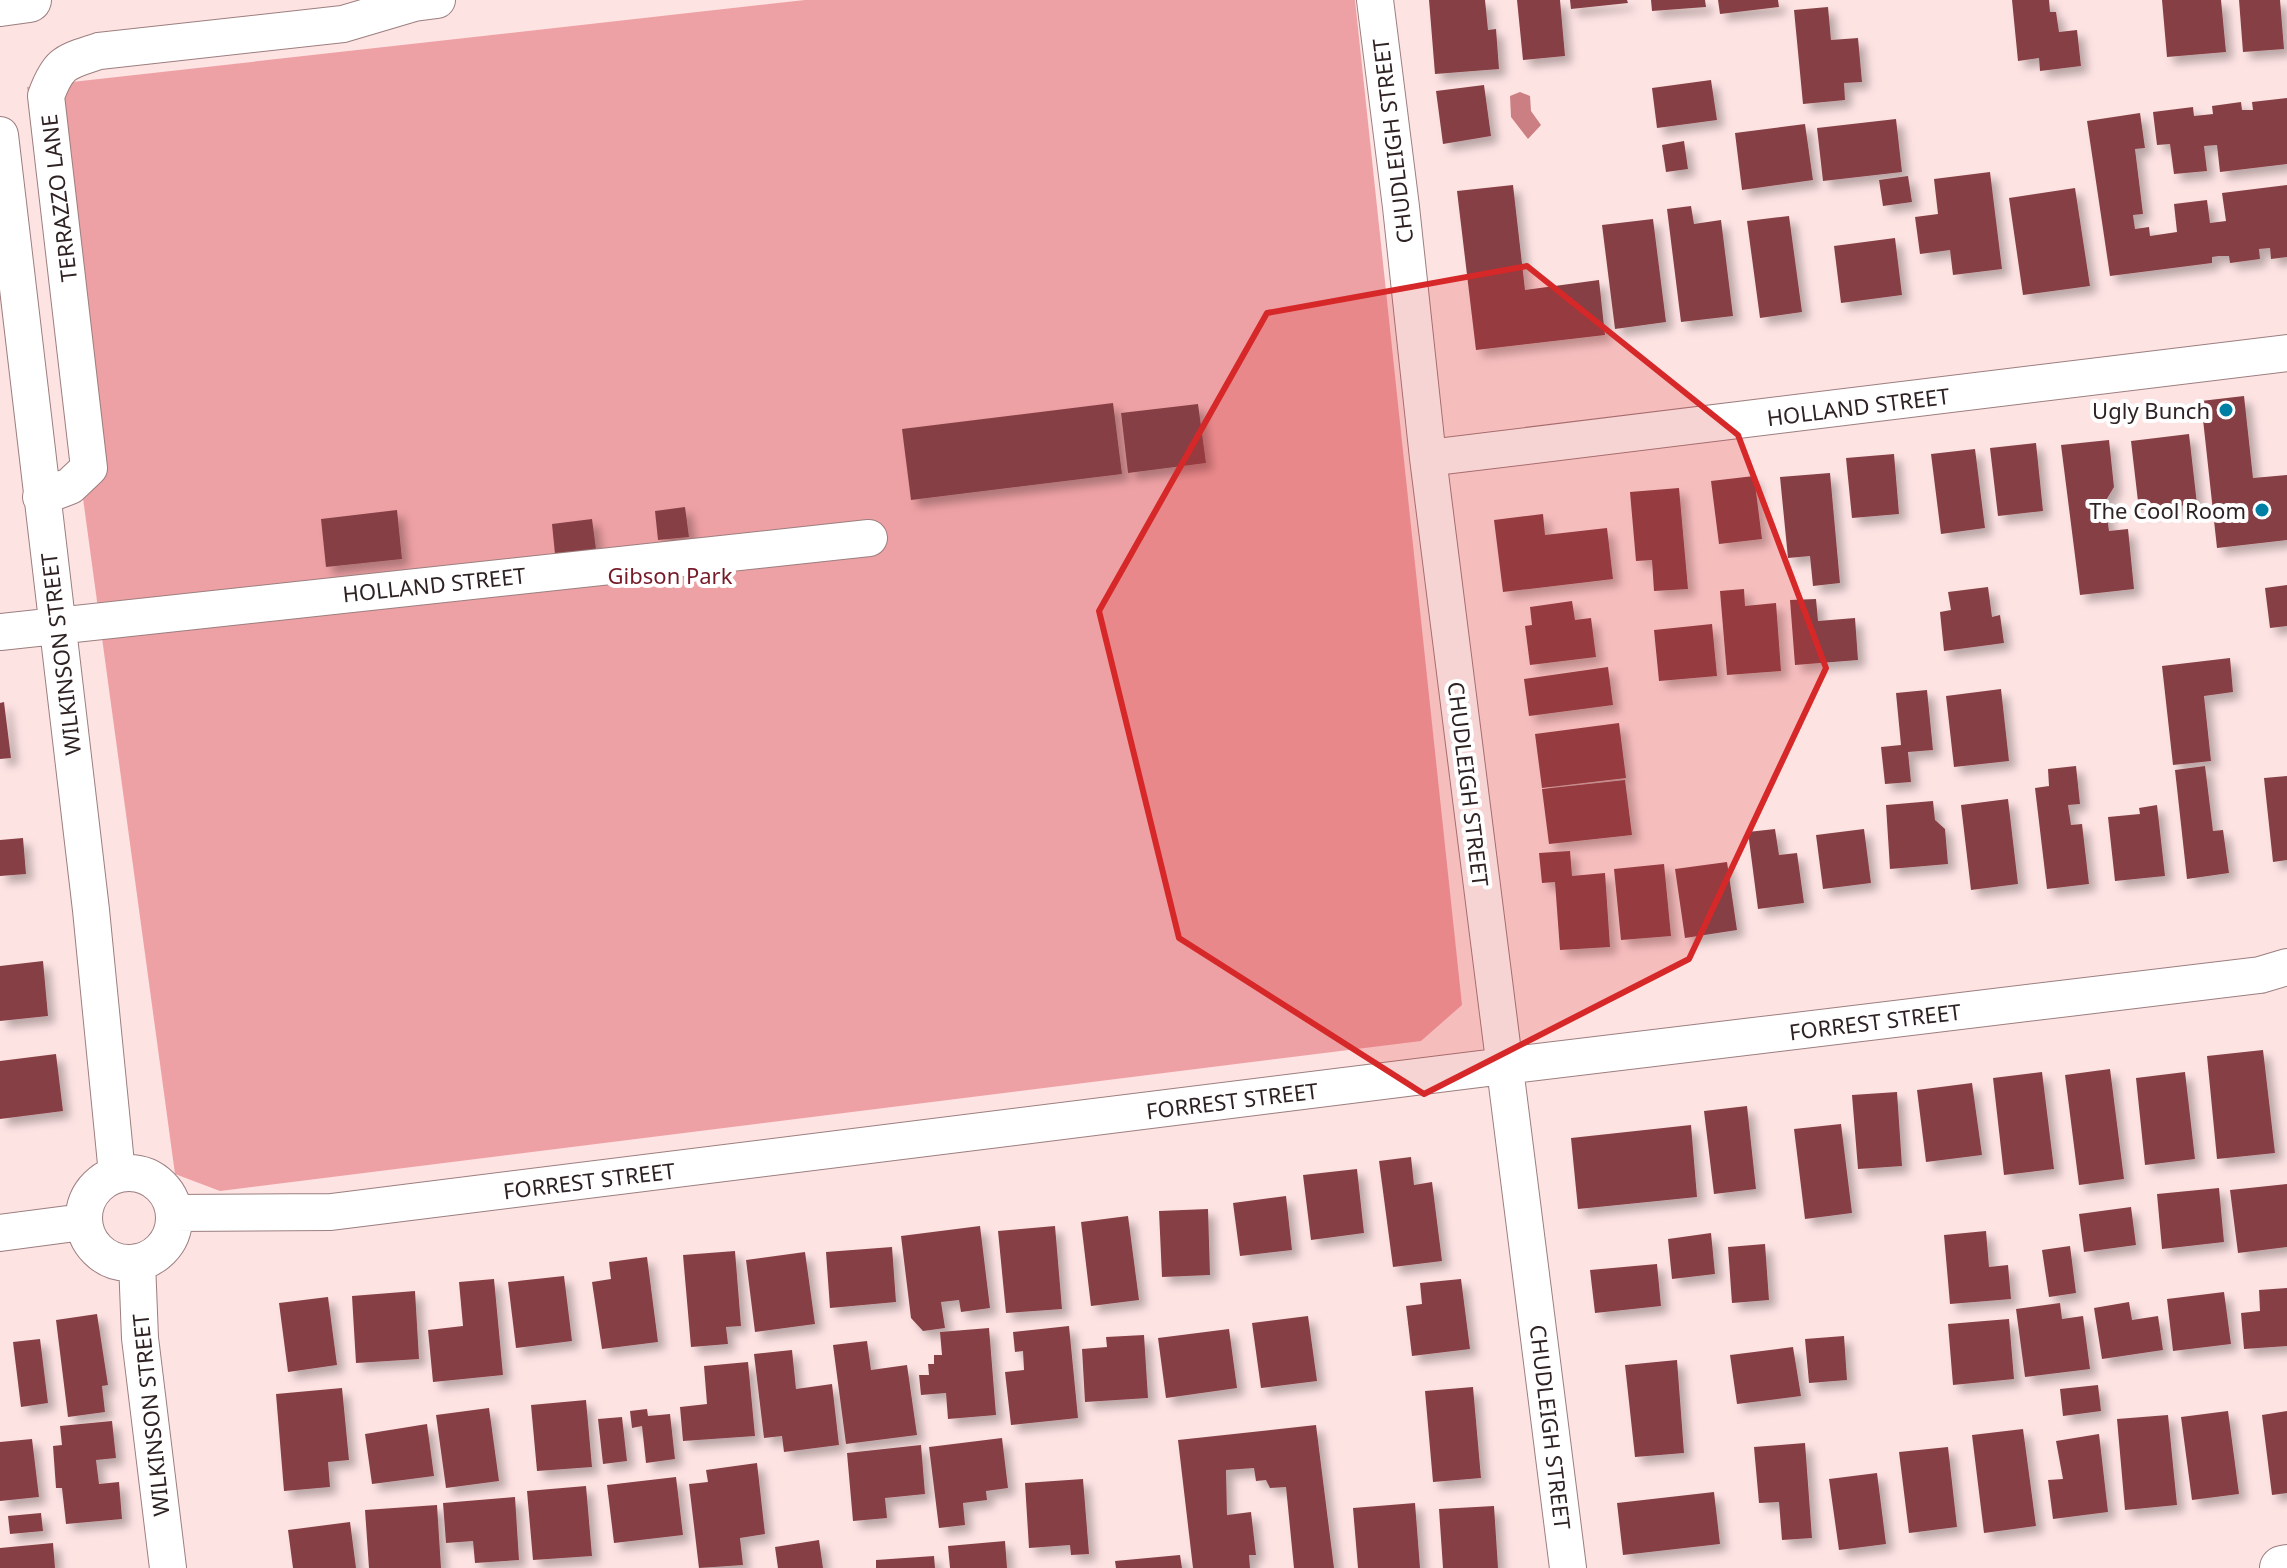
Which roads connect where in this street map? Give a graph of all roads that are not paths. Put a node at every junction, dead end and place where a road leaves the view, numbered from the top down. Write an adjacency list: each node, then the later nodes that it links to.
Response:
1 (29, 0): 4 (highway)
2 (437, 0): 8 (street, TERRAZZO LANE)
3 (1375, 0): 7 (street, CHUDLEIGH STREET)
4 (0, 4)
5 (0, 135): 8 (street, WILKINSON STREET)
6 (2287, 353): 7 (street, HOLLAND STREET)
7 (1428, 458): 13 (street, CHUDLEIGH STREET)
8 (41, 497): 10 (street, WILKINSON STREET)
9 (869, 538): 10 (street, HOLLAND STREET)
10 (57, 625): 11 (street, HOLLAND STREET); 14 (street, WILKINSON STREET)
11 (0, 632)
12 (2287, 967): 13 (street, FORREST STREET)
13 (1504, 1066): 15 (street, FORREST STREET); 20 (street, CHUDLEIGH STREET)
14 (117, 1174): 15 (street); 16 (street)
15 (174, 1213): 18 (street)
16 (83, 1222): 17 (street); 18 (street)
17 (0, 1233)
18 (137, 1262): 19 (street, WILKINSON STREET)
19 (168, 1568)
20 (1568, 1568)

